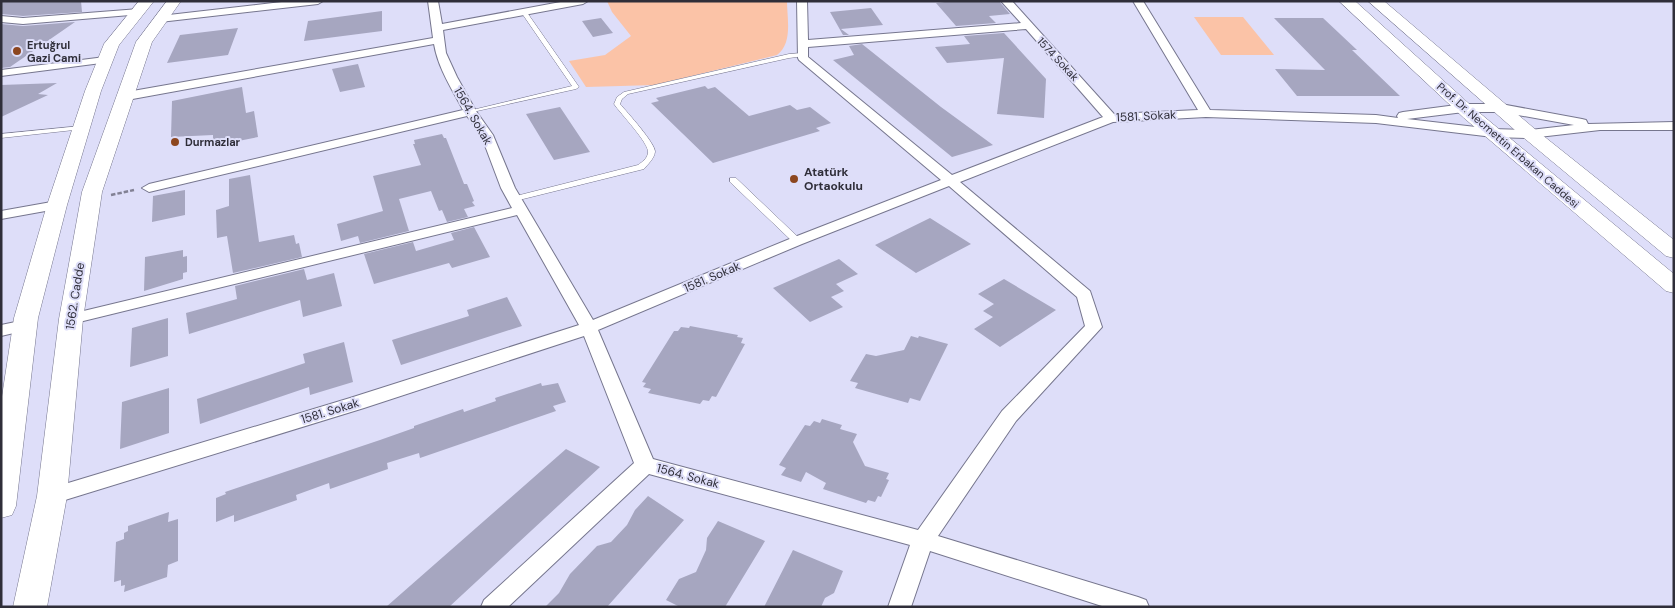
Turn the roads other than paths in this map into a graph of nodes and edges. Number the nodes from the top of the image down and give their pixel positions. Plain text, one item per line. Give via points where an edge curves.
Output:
1 (318, 1) edge
2 (434, 1) edge
3 (583, 1) edge
4 (802, 1) edge
5 (1006, 1) edge
6 (1138, 1) edge
7 (1346, 1) edge
8 (1375, 1) edge
9 (569, 2) edge
10 (155, 8) edge
11 (524, 12) junction
12 (1, 19) edge
13 (1027, 26) junction
14 (439, 34) junction
15 (803, 50) junction
16 (106, 60) junction
17 (1, 73) edge
18 (127, 96) junction
19 (1464, 108) junction
20 (1501, 108) junction
21 (470, 112) junction
22 (1206, 113) junction
23 (1111, 118) junction
24 (1376, 119) junction
25 (1600, 126) junction
26 (1674, 126) edge
27 (81, 128) junction
28 (1493, 133) junction
29 (1530, 134) junction
30 (1, 136) edge
31 (733, 180) dead end
32 (951, 181) junction
33 (150, 188) road end
34 (57, 204) junction
35 (518, 205) junction
36 (1, 214) edge
37 (797, 241) junction
38 (1674, 251) edge
39 (1674, 286) edge
40 (71, 319) junction
41 (25, 325) junction
42 (589, 328) junction
43 (1, 330) edge
44 (645, 465) junction
45 (52, 496) junction
46 (1, 506) edge
47 (923, 540) junction
48 (30, 607) edge
49 (492, 607) edge
50 (899, 607) edge
51 (1138, 607) edge

1 - 10 street
2 - 14 street, 1564. Sokak
3 - 9 street
4 - 15 street
5 - 13 street, 1574 Sokak
6 - 22 street
7 - 19 main road, Prof. Dr. Necmettin Erbakan Caddesi
8 - 20 main road, Prof. Dr. Necmettin Erbakan Caddesi
9 - 11 street
10 - 12 street via 23,21
10 - 16 main road via 112,44
10 - 18 main road, 1562. Cadde
11 - 14 street
11 - 21 lane via 576,87
13 - 15 street
13 - 23 street, 1574 Sokak
14 - 18 street
14 - 21 street, 1564. Sokak via 441,53
15 - 32 street via 804,58
15 - 35 lane via 789,56 626,93 617,104 651,146 652,154 646,162 641,167
16 - 17 street
16 - 27 main road
18 - 40 main road, 1562. Cadde via 91,198
19 - 20 street
19 - 24 street
19 - 28 main road, Prof. Dr. Necmettin Erbakan Caddesi
20 - 25 street
20 - 29 main road, Prof. Dr. Necmettin Erbakan Caddesi
21 - 33 street
21 - 35 street, 1564. Sokak via 487,135
22 - 23 street, 1581. Sokak
22 - 24 street, 1581. Sokak
23 - 32 street, 1581. Sokak
24 - 28 street
25 - 26 street
25 - 29 street
27 - 30 lane
27 - 34 main road
28 - 29 street
28 - 39 main road, Prof. Dr. Necmettin Erbakan Caddesi
29 - 38 main road, Prof. Dr. Necmettin Erbakan Caddesi
31 - 37 lane
32 - 37 street, 1581. Sokak
32 - 47 street via 1084,295 1094,327 1009,416
34 - 36 street
34 - 41 main road
35 - 40 street
35 - 42 street, 1564. Sokak
37 - 42 street, 1581. Sokak
40 - 45 main road, 1562. Cadde
41 - 43 street
41 - 46 main road
42 - 44 street, 1564. Sokak
42 - 45 street, 1581. Sokak
44 - 47 street, 1564. Sokak
44 - 49 street
45 - 48 main road, 1562. Cadde
47 - 50 street
47 - 51 street, 1564. Sokak

